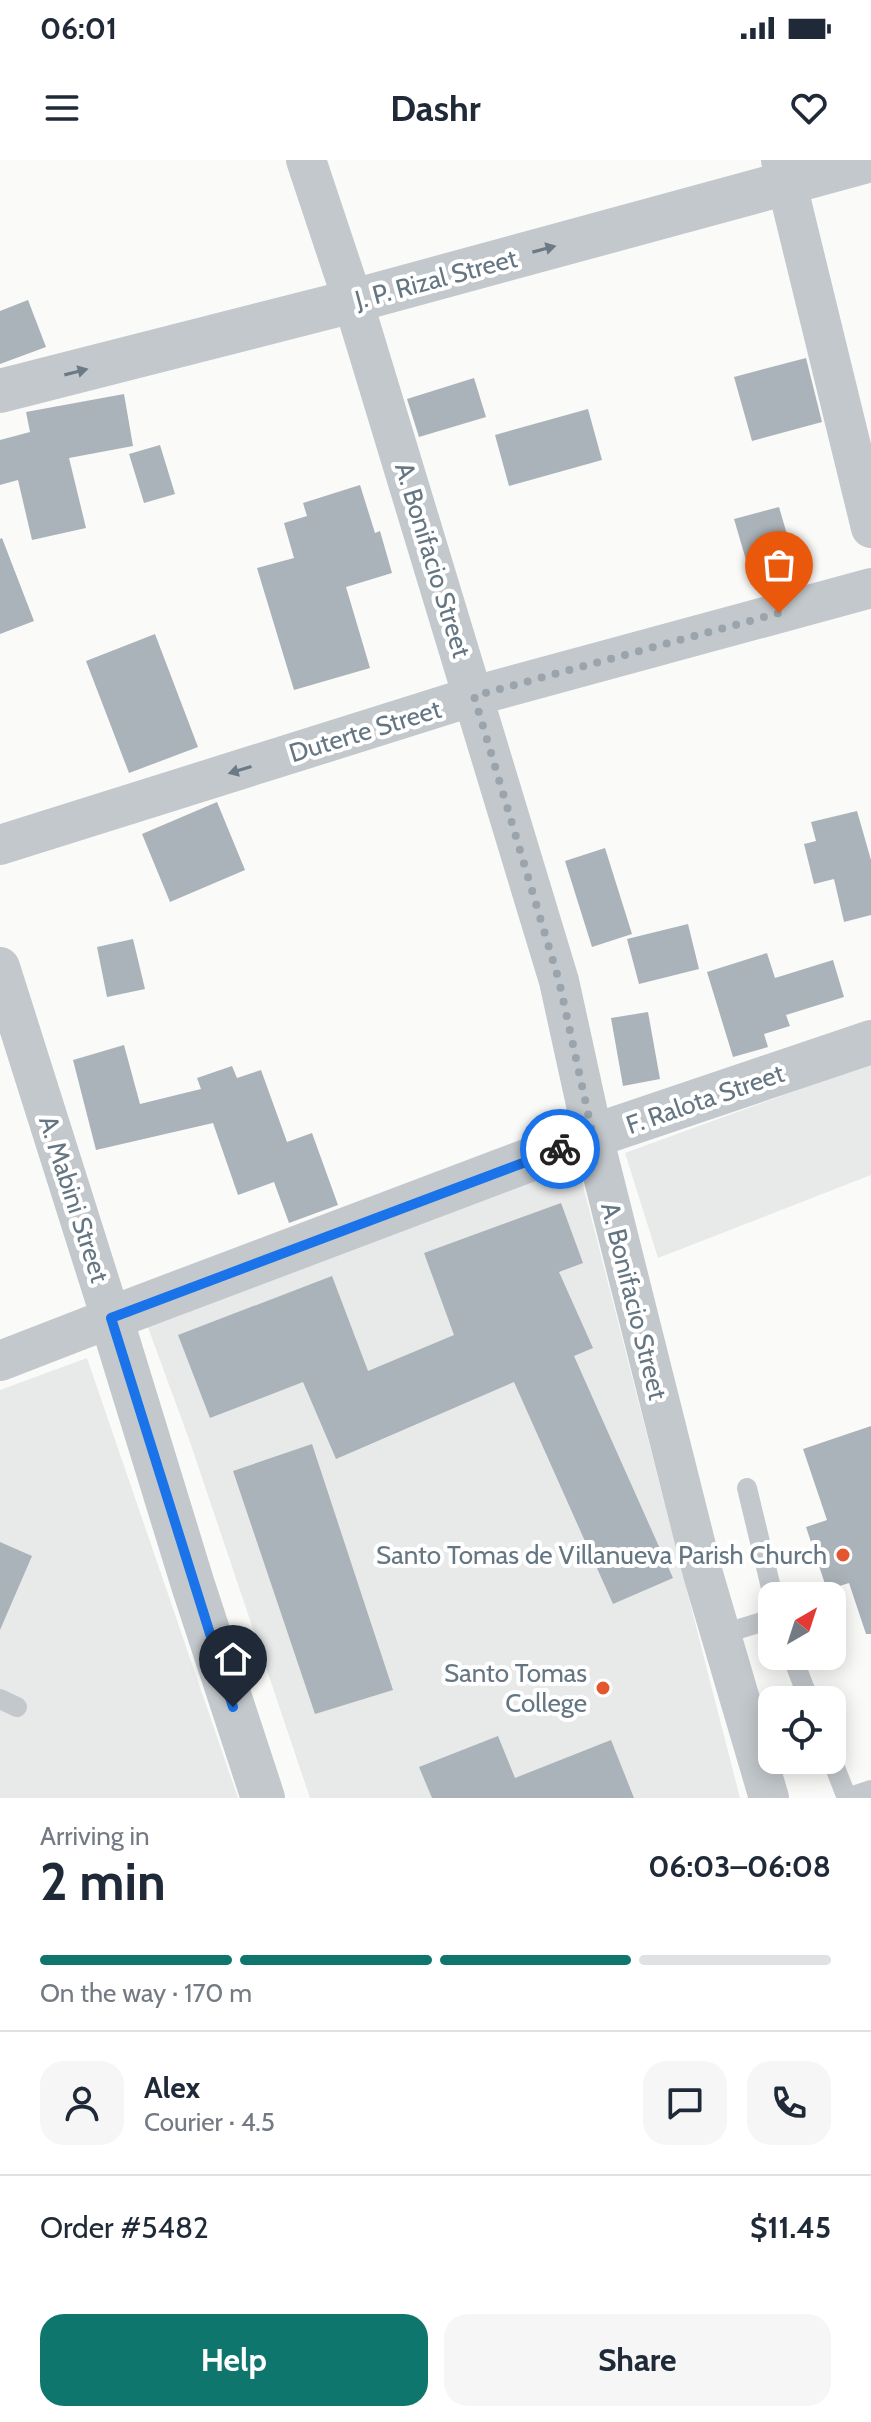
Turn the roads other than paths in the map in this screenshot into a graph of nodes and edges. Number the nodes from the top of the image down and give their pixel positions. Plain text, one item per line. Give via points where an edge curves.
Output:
1 (306, 160) edge
2 (871, 160) edge
3 (784, 171) edge
4 (353, 301) junction
5 (0, 391) edge
6 (871, 528) edge
7 (871, 588) edge
8 (474, 696) junction
9 (0, 845) edge
10 (0, 967) edge
11 (871, 1042) edge
12 (593, 1136) junction
13 (111, 1318) junction
14 (0, 1361) edge
15 (747, 1488) dead end
16 (770, 1582) edge
17 (758, 1623) edge
18 (719, 1635) junction
19 (838, 1774) edge
20 (871, 1790) edge
21 (263, 1798) edge
22 (770, 1798) edge
23 (847, 1798) edge

1 - 4 street, A. Bonifacio Street
2 - 3 street, J. P. Rizal Street
4 -> 3 street, J. P. Rizal Street
3 - 6 street
5 -> 4 street, J. P. Rizal Street
4 - 8 street, A. Bonifacio Street
7 - 8 street, Duterte Street
8 -> 9 street, Duterte Street
8 - 12 street, A. Bonifacio Street via 559,981
10 - 13 street, A. Mabini Street
11 - 12 street, F. Ralota Street
12 - 13 street, F. Ralota Street
12 - 18 street, A. Bonifacio Street
13 - 14 street, F. Ralota Street
13 - 21 street, A. Mabini Street
15 - 16 lane
17 - 18 lane
18 - 22 street, A. Bonifacio Street
19 - 23 lane
20 - 23 lane

